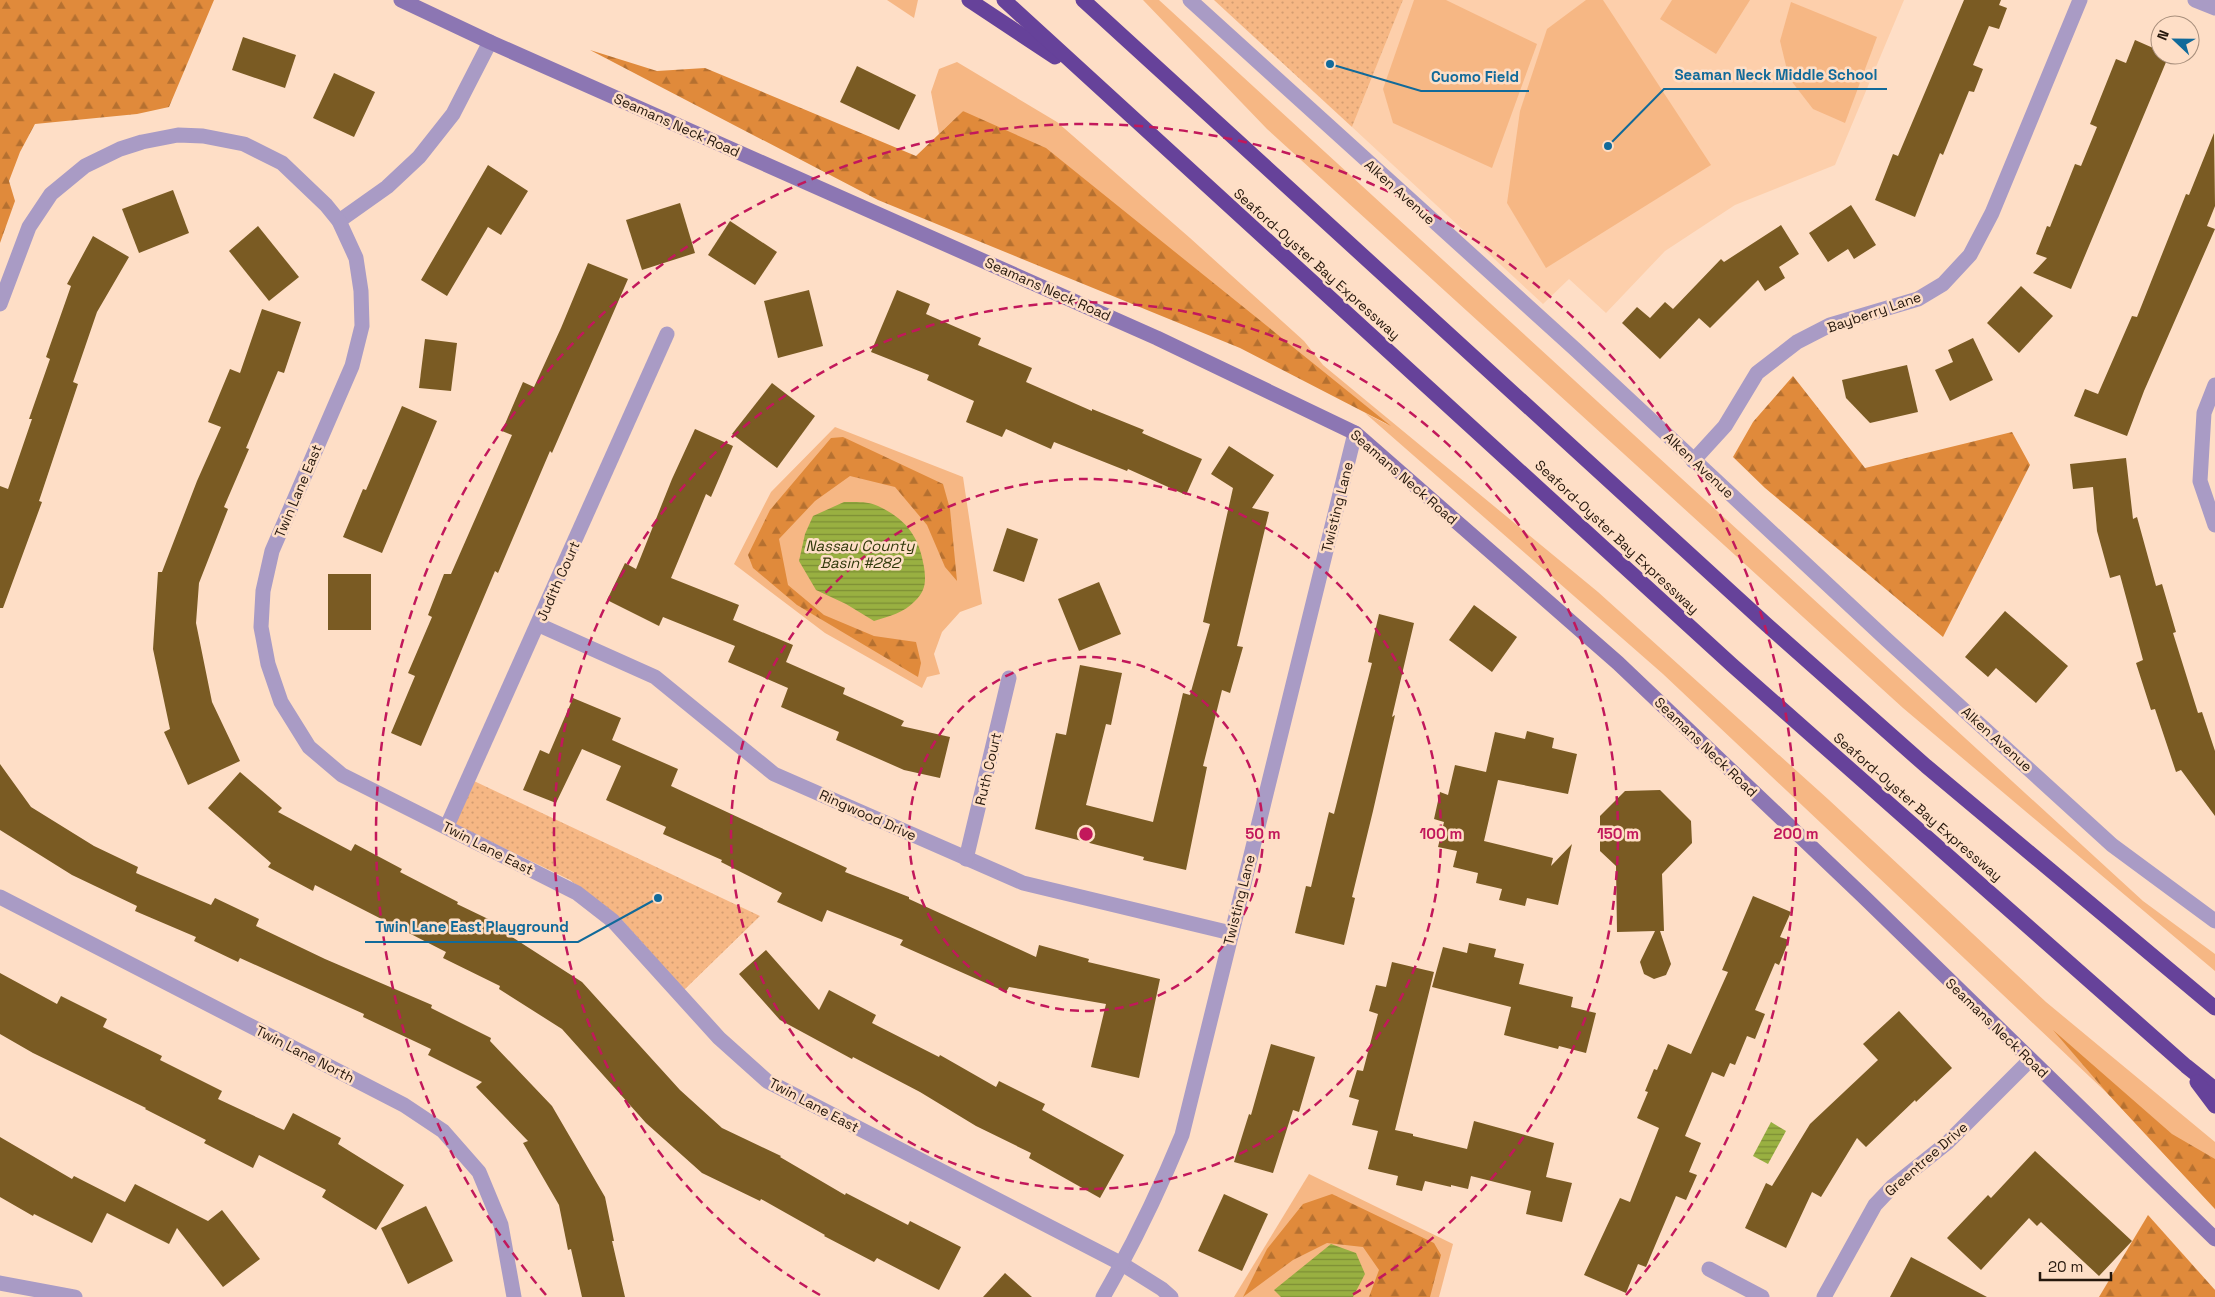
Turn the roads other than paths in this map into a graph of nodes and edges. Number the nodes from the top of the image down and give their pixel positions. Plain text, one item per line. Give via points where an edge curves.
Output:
1 (401, 0) edge
2 (969, 0) edge
3 (1004, 0) edge
4 (1083, 0) edge
5 (1092, 0) edge
6 (1190, 0) edge
7 (2080, 0) edge
8 (2195, 0) edge
9 (2215, 8) edge
10 (490, 42) junction
11 (1131, 44) junction
12 (1095, 83) junction
13 (338, 221) junction
14 (0, 304) edge
15 (667, 334) dead end
16 (2215, 385) edge
17 (1355, 433) junction
18 (1693, 461) junction
19 (2215, 525) edge
20 (539, 625) junction
21 (1009, 678) dead end
22 (447, 826) junction
23 (966, 859) junction
24 (0, 897) edge
25 (2215, 922) edge
26 (1231, 933) junction
27 (2215, 1008) edge
28 (2030, 1060) junction
29 (2186, 1066) junction
30 (2215, 1089) edge
31 (2215, 1106) edge
32 (2215, 1239) edge
33 (1122, 1264) junction
34 (1709, 1269) dead end
35 (0, 1283) edge
36 (75, 1297) edge
37 (514, 1297) edge
38 (1103, 1297) edge
39 (1171, 1297) edge
40 (1762, 1297) edge
41 (1824, 1297) edge

1 - 10 main road, Seamans Neck Road
2 - 12 highway
3 - 12 highway, Seaford-Oyster Bay Expressway
4 - 11 highway
5 - 11 highway
6 - 18 street, Alken Avenue via 1576,350
7 - 18 street, Bayberry Lane via 1992,212 1970,256 1942,284 1918,299 1830,325 1797,342 1757,373 1725,426
8 - 9 street
10 - 13 street via 453,114 419,157 387,187
10 - 17 main road, Seamans Neck Road via 1148,334
11 - 27 highway via 1767,625 1926,766
12 - 29 highway, Seaford-Oyster Bay Expressway via 1732,665
13 - 14 street via 282,163 244,144 204,136 178,135 142,142 85,166 51,194 29,228
13 - 22 street, Twin Lane East via 356,258 362,326 352,366 272,551 263,592 261,627 268,664 281,702 309,747 342,775
15 - 20 street, Judith Court
16 - 19 street via 2204,413 2200,482
17 - 26 street, Twisting Lane
17 - 28 main road, Seamans Neck Road via 1618,663
18 - 25 street, Alken Avenue via 2112,844
20 - 22 street, Judith Court
20 - 23 street, Ringwood Drive via 655,677 774,774
21 - 23 street, Ruth Court
22 - 33 street, Twin Lane East via 577,893 613,921 719,1038 767,1081
23 - 26 street, Ringwood Drive via 1022,883
24 - 37 street, Twin Lane North via 404,1105 443,1131 480,1172 501,1225
26 - 33 street, Twisting Lane via 1182,1135
28 - 32 main road, Seamans Neck Road
28 - 41 street, Greentree Drive via 1948,1143 1893,1186 1875,1205
29 - 30 highway, Seaford-Oyster Bay Expressway
29 - 31 highway
33 - 38 street, Twisting Lane
33 - 39 street, Twin Lane East
34 - 40 street
35 - 36 street

